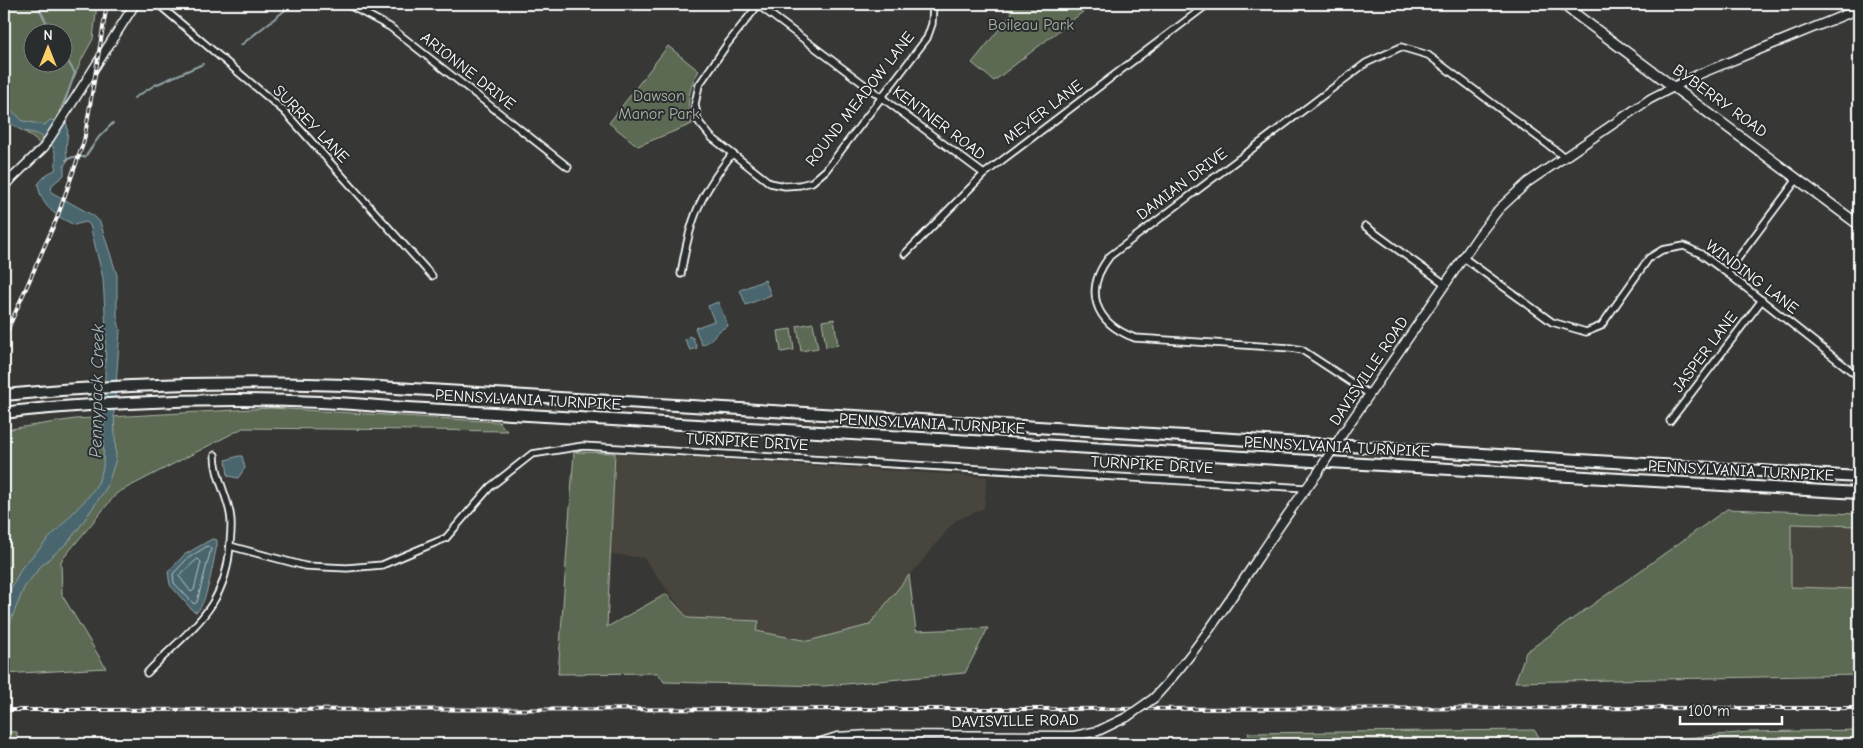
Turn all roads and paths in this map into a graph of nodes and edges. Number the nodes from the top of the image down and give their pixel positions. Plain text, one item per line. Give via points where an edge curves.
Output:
1 (135, 4) edge
2 (158, 4) edge
3 (347, 4) edge
4 (758, 4) edge
5 (933, 4) edge
6 (1208, 4) edge
7 (1562, 4) edge
8 (1578, 4) edge
9 (1859, 9) edge
10 (1572, 12) junction
11 (1674, 86) junction
12 (880, 96) junction
13 (732, 154) junction
14 (1562, 156) junction
15 (568, 167) dead end
16 (4, 174) edge
17 (984, 174) junction
18 (1798, 178) junction
19 (12, 180) junction
20 (4, 186) edge
21 (1859, 225) edge
22 (1365, 226) dead end
23 (905, 254) dead end
24 (1464, 258) junction
25 (1727, 273) junction
26 (681, 274) dead end
27 (432, 276) dead end
28 (1445, 284) junction
29 (1762, 300) junction
30 (1859, 377) edge
31 (1369, 394) junction
32 (4, 395) edge
33 (4, 413) edge
34 (1670, 421) dead end
35 (214, 455) dead end
36 (1859, 477) edge
37 (1306, 488) junction
38 (1859, 493) edge
39 (230, 546) junction
40 (147, 673) dead end
41 (815, 744) edge

1 - 19 street via 44,147
2 - 27 street, SURREY LANE via 284,112
3 - 15 street, ARIONNE DRIVE via 390,27
4 - 12 street, KENTNER ROAD
4 - 13 street via 699,86 695,104 703,130
5 - 12 street, ROUND MEADOW LANE via 927,38
6 - 17 street, MEYER LANE
7 - 10 main road, BYBERRY ROAD
8 - 10 street
9 - 11 street, DAVISVILLE ROAD
10 - 11 main road, BYBERRY ROAD
11 - 14 street, DAVISVILLE ROAD
11 - 18 main road, BYBERRY ROAD
12 - 13 street, ROUND MEADOW LANE via 826,170 812,182 785,186 770,183
12 - 17 street, KENTNER ROAD
13 - 26 street via 700,201 692,220
14 - 24 street, DAVISVILLE ROAD via 1512,194
14 - 31 street, DAMIAN DRIVE via 1428,55 1402,47 1366,62 1110,256 1101,268 1095,298 1099,312 1110,326 1120,332 1135,338 1302,350
16 - 19 street
17 - 23 street, MEYER LANE
18 - 21 main road, BYBERRY ROAD
18 - 25 street
19 - 20 street
22 - 28 street
24 - 25 street, WINDING LANE via 1552,322 1586,332 1601,326 1650,258 1662,250 1684,246
24 - 28 street, DAVISVILLE ROAD
25 - 29 street, WINDING LANE
28 - 31 street, DAVISVILLE ROAD
29 - 30 street, WINDING LANE
29 - 34 street, JASPER LANE
31 - 37 street, DAVISVILLE ROAD, bridge
32 - 36 highway, PENNSYLVANIA TURNPIKE via 81,387 258,382 448,390
33 - 38 highway, PENNSYLVANIA TURNPIKE via 43,407 141,402 241,398 318,400 401,408
35 - 39 street via 214,465 231,514
37 - 39 street, TURNPIKE DRIVE via 583,446 532,454 490,487 446,538 382,564 348,568 305,566
37 - 41 street, DAVISVILLE ROAD, bridge via 1172,678 1154,698 1127,717 1098,731 1074,736 869,735 837,737
39 - 40 street via 223,586 208,613

